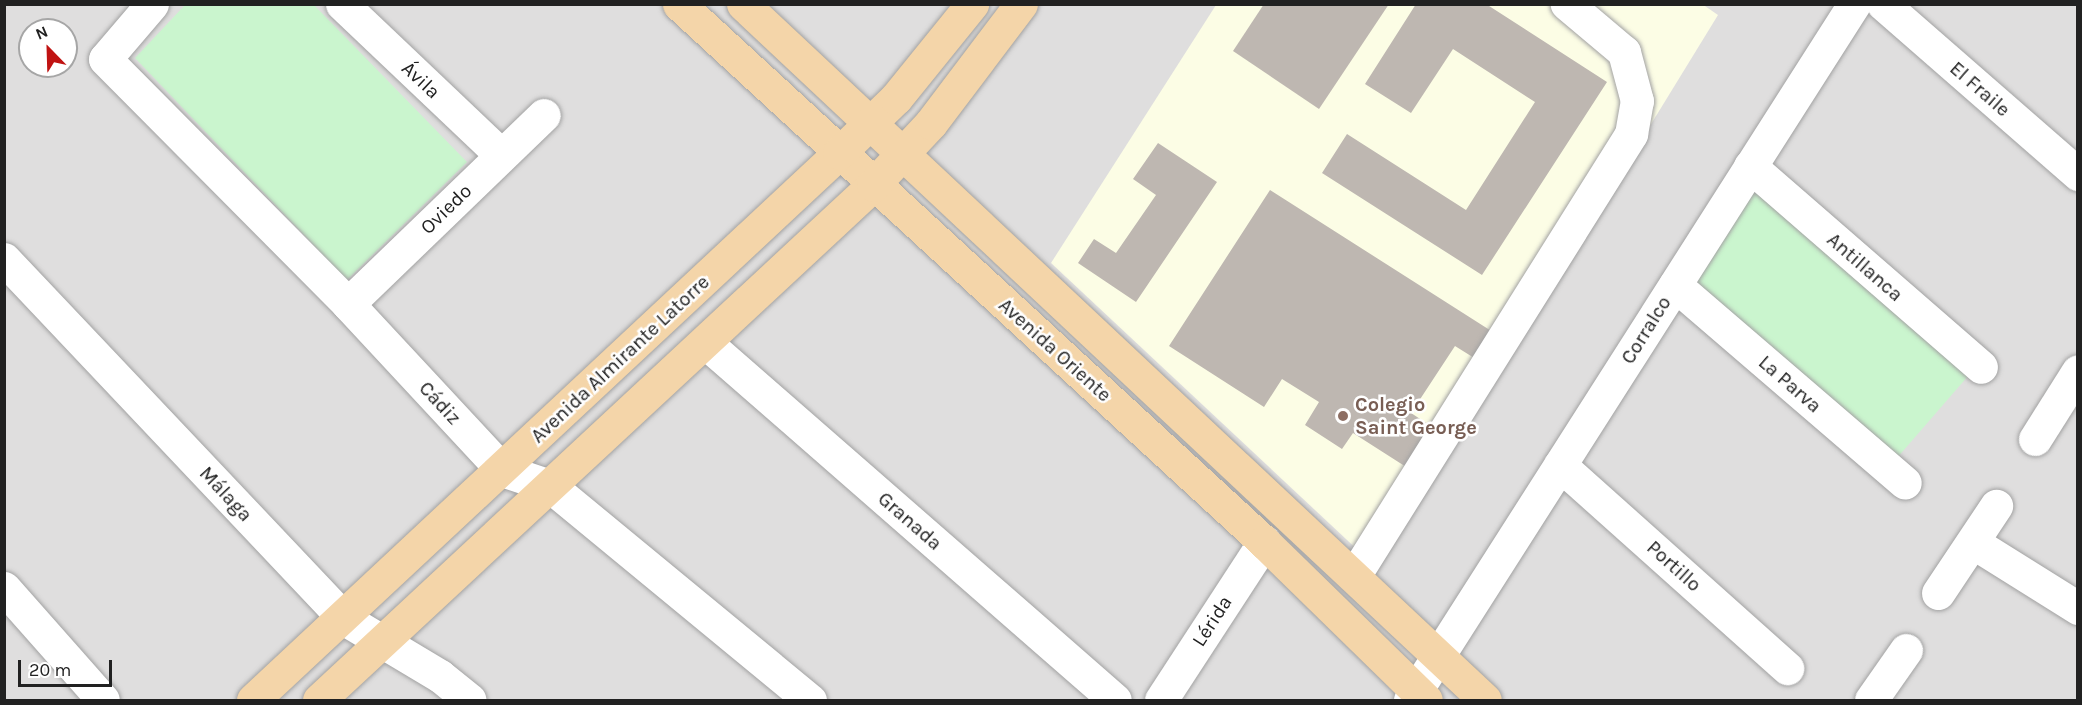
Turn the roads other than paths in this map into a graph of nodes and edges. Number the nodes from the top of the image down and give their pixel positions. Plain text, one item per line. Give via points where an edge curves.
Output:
1 (152, 4) edge
2 (342, 4) edge
3 (679, 4) edge
4 (743, 4) edge
5 (972, 4) edge
6 (1021, 4) edge
7 (1566, 4) edge
8 (1854, 4) edge
9 (1883, 4) edge
10 (544, 115) dead end
11 (870, 123) junction
12 (839, 153) junction
13 (904, 154) junction
14 (501, 155) junction
15 (1750, 166) junction
16 (2078, 174) edge
17 (873, 185) junction
18 (4, 259) edge
19 (1675, 285) junction
20 (348, 304) junction
21 (705, 342) junction
22 (1981, 367) dead end
23 (2076, 376) edge
24 (2036, 439) dead end
25 (1560, 465) junction
26 (502, 470) junction
27 (1905, 483) dead end
28 (550, 486) junction
29 (1996, 506) dead end
30 (1264, 542) junction
31 (1974, 543) junction
32 (1354, 576) junction
33 (1938, 593) dead end
34 (7, 596) edge
35 (2078, 608) edge
36 (343, 618) junction
37 (382, 642) junction
38 (1905, 650) dead end
39 (1439, 656) junction
40 (1787, 668) dead end
41 (1417, 697) edge
42 (103, 700) edge
43 (253, 700) edge
44 (319, 700) edge
45 (470, 700) edge
46 (810, 700) edge
47 (1115, 700) edge
48 (1161, 700) edge
49 (1485, 700) edge
50 (1871, 700) edge

1 - 20 street, Cádiz via 105,60
2 - 14 street, Ávila
3 - 12 main road, Avenida Oriente
4 - 11 main road, Avenida Oriente
5 - 11 main road, Avenida Almirante Latorre
6 - 13 main road
7 - 32 street via 1624,52 1637,101 1631,134
8 - 15 street, Corralco
9 - 16 street, El Fraile
10 - 14 street, Oviedo
11 - 12 main road, Avenida Almirante Latorre
11 - 13 main road, Avenida Oriente
12 - 17 main road, Avenida Oriente
12 - 26 main road, Avenida Almirante Latorre
13 - 17 main road
13 - 32 main road, Avenida Oriente
14 - 20 street, Oviedo
15 - 19 street, Corralco
15 - 22 street, Antillanca
17 - 21 main road
17 - 30 main road, Avenida Oriente
18 - 36 street, Málaga
19 - 25 street, Corralco
19 - 27 street, La Parva
20 - 26 street, Cádiz
21 - 28 main road
21 - 47 street, Granada
23 - 24 street
25 - 39 street, Corralco
25 - 40 street, Portillo
26 - 28 street, Cádiz
26 - 36 main road, Avenida Almirante Latorre
28 - 37 main road
28 - 46 street, Cádiz
29 - 31 street
30 - 41 main road, Avenida Oriente
30 - 48 street, Lérida
31 - 33 street
31 - 35 street
32 - 39 main road, Avenida Oriente
34 - 42 street
36 - 37 street, Málaga
36 - 43 main road, Avenida Almirante Latorre
37 - 44 main road
37 - 45 street, Málaga
38 - 50 street
39 - 41 street, Corralco
39 - 49 main road, Avenida Oriente

